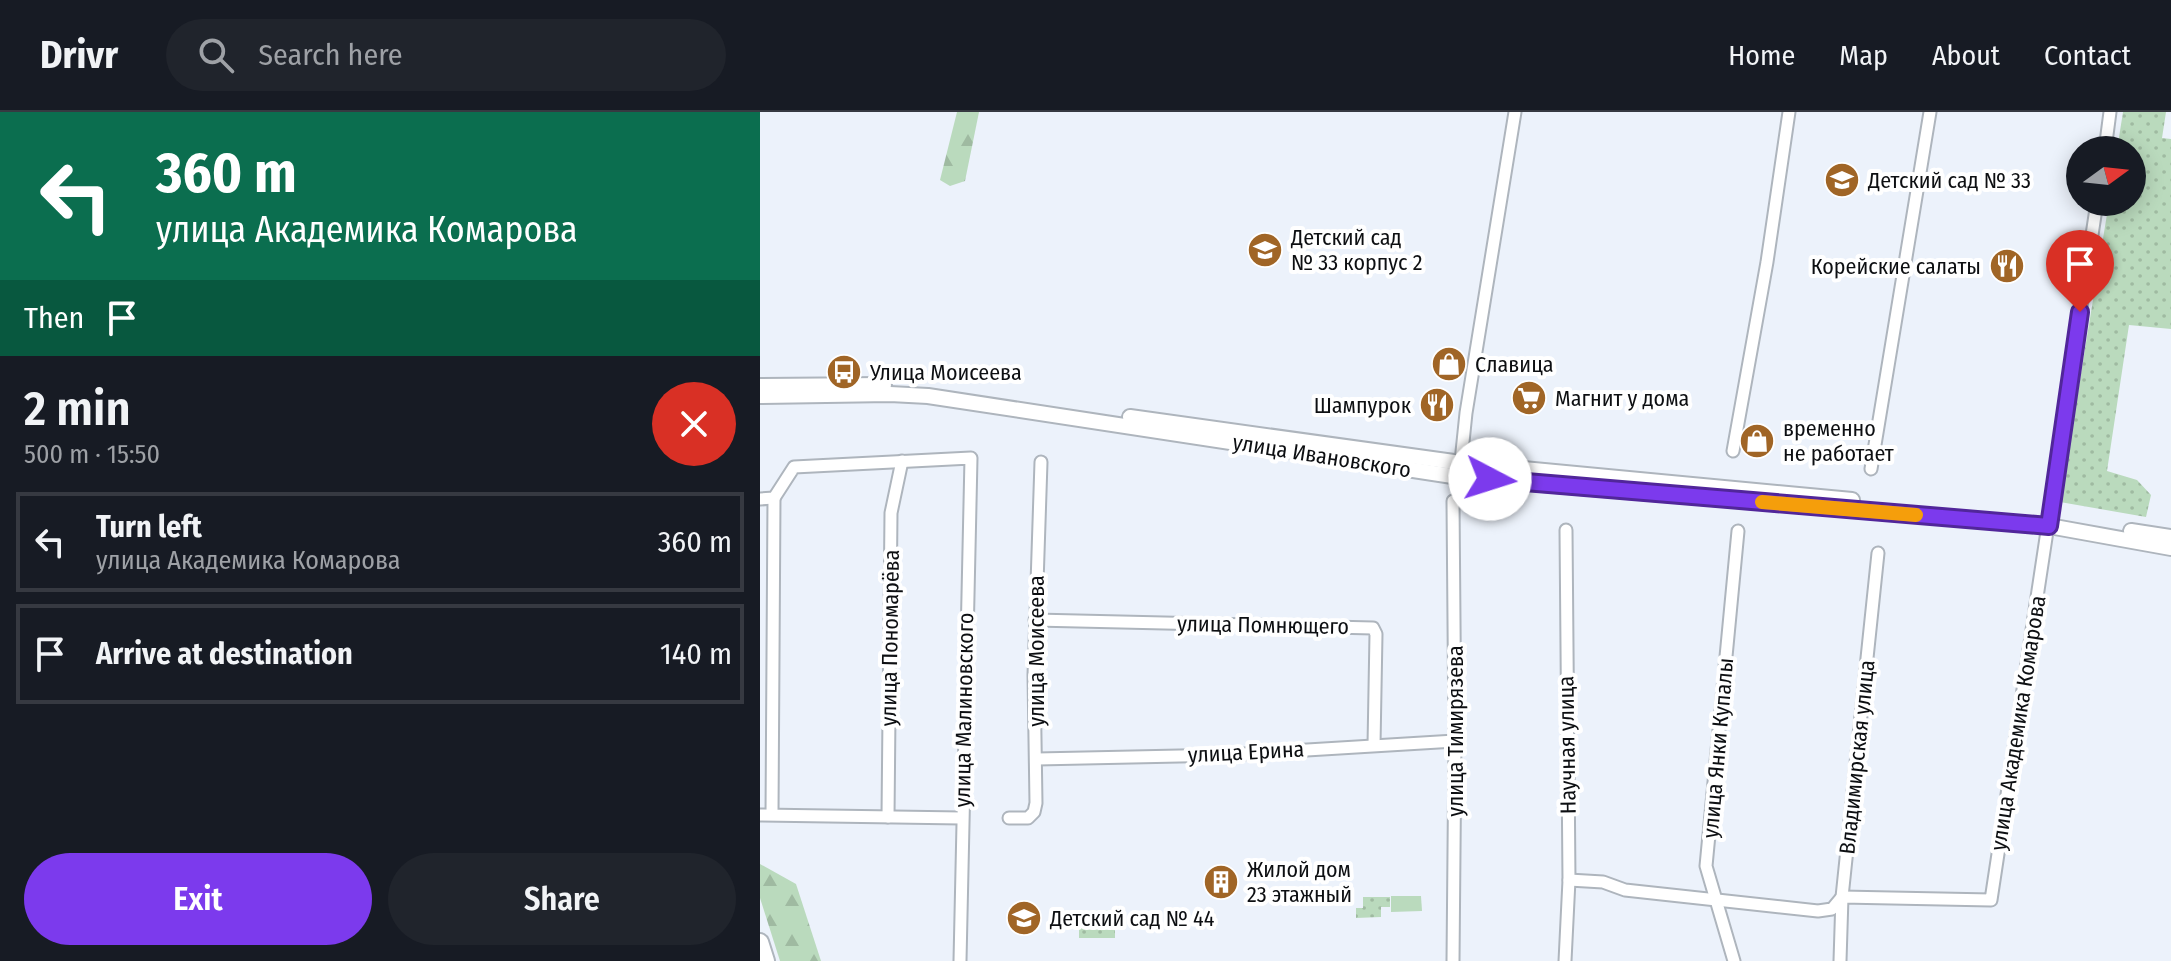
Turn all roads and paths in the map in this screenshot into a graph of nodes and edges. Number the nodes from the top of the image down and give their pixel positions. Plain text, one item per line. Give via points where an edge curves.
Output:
1 (1515, 112) edge
2 (1789, 112) edge
3 (1930, 112) edge
4 (2110, 112) edge
5 (2107, 136) edge
6 (2095, 216) edge
7 (760, 386) edge
8 (760, 396) edge
9 (1733, 451) dead end
10 (902, 461) junction
11 (1041, 462) dead end
12 (1871, 469) dead end
13 (1460, 470) junction
14 (774, 498) junction
15 (760, 499) edge
16 (1453, 501) dead end
17 (2050, 522) junction
18 (1566, 530) dead end
19 (1738, 531) dead end
20 (2171, 537) edge
21 (2171, 548) edge
22 (1878, 553) dead end
23 (1035, 620) junction
24 (1455, 741) junction
25 (1374, 745) junction
26 (1037, 759) junction
27 (766, 814) edge
28 (888, 817) junction
29 (961, 818) junction
30 (1009, 818) dead end
31 (1569, 880) junction
32 (1842, 897) junction
33 (1717, 901) junction
34 (760, 942) edge
35 (766, 961) edge
36 (960, 961) edge
37 (1453, 961) edge
38 (1565, 961) edge
39 (1734, 961) edge
40 (1840, 961) edge

1 - 13 street
2 - 9 street
3 - 12 street
4 - 5 street
6 - 17 street, улица Академика Комарова
7 - 13 street, улица Ивановского via 927,388
8 - 13 street, улица Ивановского via 928,396
10 - 14 street via 794,467
10 - 28 street, улица Пономарёва via 891,513
10 - 29 street, улица Малиновского via 971,458
11 - 23 street, улица Моисеева
13 - 17 street, улица Ивановского
14 - 15 street
14 - 27 street
16 - 24 street, улица Тимирязева
17 - 20 street, улица Ивановского
17 - 21 street, улица Ивановского
17 - 32 street, улица Академика Комарова via 1991,900
18 - 31 street, Научная улица
19 - 33 street, улица Янки Купалы via 1706,866
22 - 32 street, Владимирская улица
23 - 25 street, улица Помнющего via 1373,628
23 - 26 street, улица Моисеева
24 - 25 street, улица Ерина
24 - 37 street, улица Тимирязева
25 - 26 street, улица Ерина
26 - 30 street, улица Моисеева via 1034,812 1028,818
27 - 28 street
28 - 29 street
29 - 36 street, улица Малиновского
31 - 33 street
31 - 38 street, Научная улица
32 - 33 street via 1832,909 1818,911
32 - 40 street, Владимирская улица
33 - 39 street, улица Янки Купалы
34 - 35 main road

